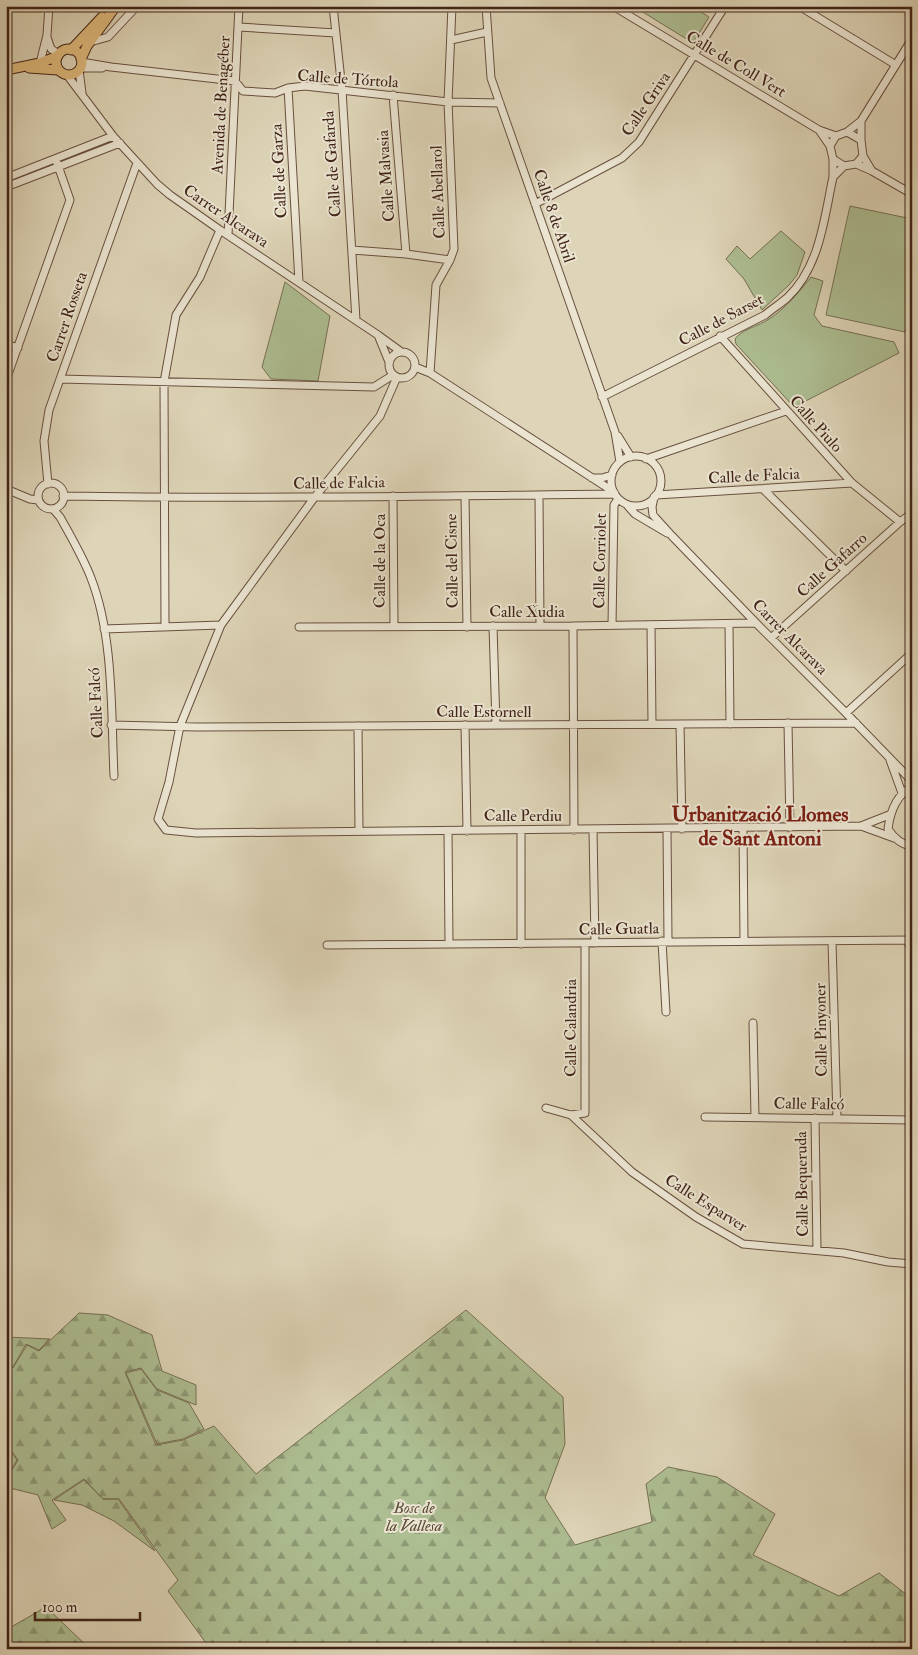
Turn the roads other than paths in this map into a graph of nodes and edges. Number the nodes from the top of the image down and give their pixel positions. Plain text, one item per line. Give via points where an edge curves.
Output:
1 (49, 6) edge
2 (115, 6) edge
3 (137, 6) edge
4 (239, 6) edge
5 (334, 6) edge
6 (452, 6) edge
7 (486, 6) edge
8 (613, 6) edge
9 (725, 6) edge
10 (799, 6) edge
11 (239, 27) junction
12 (336, 32) junction
13 (487, 32) junction
14 (47, 35) junction
15 (912, 39) edge
16 (451, 40) junction
17 (90, 42) junction
18 (71, 50) junction
19 (58, 55) junction
20 (694, 56) junction
21 (40, 63) junction
22 (896, 64) junction
23 (80, 65) junction
24 (18, 68) junction
25 (6, 70) edge
26 (58, 70) junction
27 (67, 75) junction
28 (235, 81) junction
29 (288, 88) junction
30 (342, 90) junction
31 (82, 93) junction
32 (394, 95) junction
33 (448, 102) junction
34 (500, 103) junction
35 (861, 121) junction
36 (819, 130) junction
37 (847, 132) junction
38 (113, 136) junction
39 (836, 136) junction
40 (861, 140) junction
41 (120, 143) junction
42 (830, 146) junction
43 (863, 156) junction
44 (833, 159) junction
45 (58, 163) junction
46 (137, 163) junction
47 (856, 164) junction
48 (844, 166) junction
49 (872, 171) junction
50 (833, 177) junction
51 (6, 178) edge
52 (6, 187) edge
53 (910, 193) edge
54 (535, 204) junction
55 (220, 230) junction
56 (228, 235) junction
57 (352, 250) junction
58 (406, 254) junction
59 (450, 260) junction
60 (298, 282) junction
61 (356, 320) junction
62 (378, 335) junction
63 (720, 336) junction
64 (6, 344) edge
65 (18, 348) junction
66 (400, 351) junction
67 (389, 362) junction
68 (416, 367) junction
69 (430, 373) junction
70 (395, 376) junction
71 (60, 379) junction
72 (6, 380) edge
73 (164, 382) junction
74 (602, 397) junction
75 (786, 411) junction
76 (615, 432) junction
77 (630, 457) junction
78 (646, 459) junction
79 (620, 462) junction
80 (612, 475) junction
81 (592, 478) junction
82 (852, 483) junction
83 (48, 484) junction
84 (6, 489) edge
85 (764, 490) junction
86 (539, 495) junction
87 (615, 495) junction
88 (63, 496) junction
89 (393, 496) junction
90 (465, 496) junction
91 (655, 496) junction
92 (164, 498) junction
93 (314, 498) junction
94 (38, 500) junction
95 (627, 504) junction
96 (53, 509) junction
97 (912, 513) edge
98 (900, 522) junction
99 (672, 536) junction
100 (846, 571) junction
101 (756, 623) junction
102 (729, 624) junction
103 (221, 625) junction
104 (612, 625) junction
105 (651, 625) junction
106 (394, 626) junction
107 (467, 626) junction
108 (494, 626) junction
109 (540, 626) junction
110 (573, 626) junction
111 (165, 627) junction
112 (299, 627) dead end
113 (104, 629) junction
114 (771, 638) junction
115 (912, 653) edge
116 (846, 712) junction
117 (856, 723) junction
118 (652, 724) junction
119 (680, 724) junction
120 (730, 724) junction
121 (788, 724) junction
122 (111, 725) junction
123 (496, 725) junction
124 (574, 725) junction
125 (180, 726) junction
126 (358, 726) junction
127 (465, 726) junction
128 (890, 757) junction
129 (114, 776) dead end
130 (912, 781) edge
131 (912, 787) edge
132 (902, 793) junction
133 (889, 815) junction
134 (861, 826) junction
135 (742, 828) junction
136 (790, 828) junction
137 (667, 829) junction
138 (682, 829) junction
139 (522, 830) junction
140 (574, 830) junction
141 (593, 830) junction
142 (360, 831) junction
143 (448, 831) junction
144 (467, 831) junction
145 (894, 838) junction
146 (912, 846) edge
147 (832, 940) junction
148 (909, 940) edge
149 (665, 941) junction
150 (744, 941) junction
151 (585, 943) junction
152 (595, 943) junction
153 (449, 944) junction
154 (521, 944) junction
155 (327, 945) dead end
156 (912, 951) edge
157 (666, 1012) dead end
158 (753, 1023) dead end
159 (546, 1108) dead end
160 (571, 1115) junction
161 (706, 1117) dead end
162 (755, 1117) junction
163 (815, 1118) junction
164 (836, 1118) junction
165 (912, 1120) edge
166 (818, 1250) junction
167 (912, 1264) edge

1 - 14 street
2 - 17 main road
2 - 18 main road
3 - 17 street via 108,37
4 - 11 street, Avenida de Benagéber
5 - 12 street, Calle de Gafarda
6 - 16 street, Calle Abellarol
7 - 13 street, Calle 8 de Abril
8 - 20 street, Calle de Coll Vert
9 - 20 street, Calle Griva
10 - 22 street
11 - 12 street
11 - 28 street, Avenida de Benagéber
12 - 30 street, Calle de Gafarda
13 - 16 street
13 - 34 street, Calle 8 de Abril via 491,78
14 - 19 street via 51,49
14 - 21 street
15 - 22 street
16 - 33 street, Calle Abellarol
17 - 23 main road
18 - 19 main road
18 - 23 main road via 77,53
19 - 21 main road
19 - 26 main road
20 - 36 street, Calle de Coll Vert
20 - 54 street, Calle Griva via 638,142 622,158
21 - 24 main road
22 - 35 street
23 - 27 main road via 74,74
23 - 28 street, Calle de Tórtola via 93,69 111,67
23 - 31 street, Carrer Alcarava
24 - 25 main road
24 - 26 main road
26 - 27 main road
27 - 31 street, Carrer Alcarava
28 - 29 street, Calle de Tórtola via 243,91 275,93
28 - 56 street, Avenida de Benagéber
29 - 30 street, Calle de Tórtola via 305,86
29 - 60 street, Calle de Garza
30 - 32 street, Calle de Tórtola
30 - 57 street, Calle de Gafarda
31 - 38 street, Carrer Alcarava
32 - 33 street, Calle de Tórtola
32 - 58 street, Calle Malvasia
33 - 34 street, Calle de Tórtola
33 - 59 street, Calle Abellarol via 454,249
34 - 54 street, Calle 8 de Abril
35 - 37 street
35 - 40 street
36 - 39 street, Calle de Coll Vert
36 - 42 street, Calle de Coll Vert
37 - 39 street
37 - 40 street
38 - 41 street, Carrer Alcarava
38 - 45 street
39 - 42 street
40 - 43 street
41 - 45 street
41 - 46 street, Carrer Alcarava
42 - 44 street
43 - 47 street
43 - 49 street
44 - 48 street
44 - 50 street, Calle de Sarset
45 - 51 street
45 - 52 street
45 - 65 street via 70,200
46 - 55 street, Carrer Alcarava via 170,195
46 - 71 street, Carrer Rosseta
47 - 48 street
47 - 49 street
48 - 50 street
49 - 53 street
50 - 63 street, Calle de Sarset via 820,241 809,270 787,298 765,315
54 - 74 street, Calle 8 de Abril
55 - 56 street, Carrer Alcarava
55 - 73 street via 200,277 176,315
56 - 60 street, Carrer Alcarava
57 - 58 street
57 - 61 street, Calle de Gafarda
58 - 59 street
59 - 69 street, Calle Abellarol via 436,285
60 - 61 street, Carrer Alcarava
61 - 62 street, Carrer Alcarava
62 - 66 street, Carrer Alcarava
62 - 67 street
63 - 74 street, Calle de Sarset
63 - 75 street, Calle Piulo
64 - 65 street
65 - 72 street
66 - 67 street via 392,355
66 - 68 street via 410,354
67 - 70 street
68 - 69 street
68 - 70 street via 408,377
69 - 81 street
70 - 73 street via 374,387
70 - 93 street, Calle Perdiu via 380,416
71 - 73 street
71 - 83 street, Carrer Rosseta via 49,410 44,441
73 - 92 street
74 - 76 street, Calle 8 de Abril
75 - 78 street
75 - 82 street, Calle Piulo
76 - 77 street, Calle 8 de Abril
76 - 79 street, Calle 8 de Abril
77 - 78 street
77 - 79 street
78 - 91 street via 658,469 660,477
79 - 80 street
80 - 81 street
80 - 87 street
81 - 87 street
82 - 85 street, Calle de Falcia
82 - 98 street, Calle Piulo
83 - 88 street via 58,486
83 - 94 street via 39,490
84 - 94 street
85 - 91 street, Calle de Falcia
85 - 100 street
86 - 87 street, Calle de Falcia
86 - 90 street, Calle de Falcia
86 - 109 street
87 - 95 street
87 - 104 street, Calle Corriolet
88 - 92 street, Calle de Falcia
88 - 96 street via 59,506
89 - 90 street, Calle de Falcia
89 - 93 street, Calle de Falcia
89 - 106 street, Calle de la Oca
90 - 107 street, Calle del Cisne
91 - 95 street via 642,505
91 - 99 street, Carrer Alcarava via 653,515
92 - 93 street, Calle de Falcia
92 - 111 street
93 - 103 street, Calle Perdiu
94 - 96 street via 45,508
95 - 99 street, Carrer Alcarava via 635,514
96 - 113 street via 67,529 91,578
97 - 98 street, Calle Gafarro
98 - 100 street, Calle Gafarro
99 - 101 street, Carrer Alcarava
100 - 114 street, Calle Gafarro
101 - 102 street, Calle Xudia
101 - 114 street, Carrer Alcarava
102 - 105 street, Calle Xudia
102 - 120 street
103 - 111 street
103 - 125 street, Calle Perdiu
104 - 105 street, Calle Xudia
104 - 110 street, Calle Xudia
105 - 118 street
106 - 107 street, Calle Xudia
106 - 112 street, Calle Xudia
107 - 108 street, Calle Xudia
108 - 109 street, Calle Xudia
108 - 123 street
109 - 110 street, Calle Xudia
110 - 124 street
111 - 113 street
113 - 122 street, Calle Falcó
114 - 116 street, Carrer Alcarava
115 - 116 street
116 - 117 street, Carrer Alcarava
117 - 121 street, Calle Estornell
117 - 128 street, Carrer Alcarava
118 - 119 street, Calle Estornell
118 - 124 street, Calle Estornell
119 - 120 street, Calle Estornell
119 - 138 street
120 - 121 street, Calle Estornell
121 - 136 street
122 - 125 street, Calle Estornell
122 - 129 street, Calle Falcó
123 - 124 street, Calle Estornell
123 - 127 street, Calle Estornell
124 - 140 street
125 - 126 street, Calle Estornell
125 - 142 street, Calle Perdiu via 158,819 166,830
126 - 127 street, Calle Estornell
126 - 142 street
127 - 144 street
128 - 130 street, Carrer Alcarava
128 - 132 street, Carrer Alcarava
131 - 132 street
132 - 133 street
133 - 134 street, Calle Perdiu
133 - 145 street via 888,829
134 - 136 street, Calle Perdiu
134 - 145 street, Calle Perdiu
135 - 136 street, Calle Perdiu
135 - 138 street, Calle Perdiu
135 - 150 street
137 - 138 street, Calle Perdiu
137 - 141 street, Calle Perdiu
137 - 149 street
139 - 140 street, Calle Perdiu
139 - 144 street, Calle Perdiu
139 - 154 street
140 - 141 street, Calle Perdiu
141 - 152 street
142 - 143 street, Calle Perdiu
143 - 144 street, Calle Perdiu
143 - 153 street
145 - 146 street, Calle Perdiu
147 - 148 street, Calle Guatla
147 - 150 street, Calle Guatla
147 - 164 street, Calle Pinyoner
148 - 156 street
149 - 150 street, Calle Guatla
149 - 152 street, Calle Guatla
149 - 157 street
151 - 152 street, Calle Guatla
151 - 154 street, Calle Guatla
151 - 160 street, Calle Calandria via 585,1113
153 - 154 street, Calle Guatla
153 - 155 street, Calle Guatla
158 - 162 street
159 - 160 street
160 - 166 street, Calle Esparver via 632,1172 721,1232 743,1244
161 - 162 street, Calle Falcó
162 - 163 street, Calle Falcó
163 - 164 street, Calle Falcó
163 - 166 street, Calle Bequeruda
164 - 165 street, Calle Falcó
166 - 167 street, Calle Esparver

